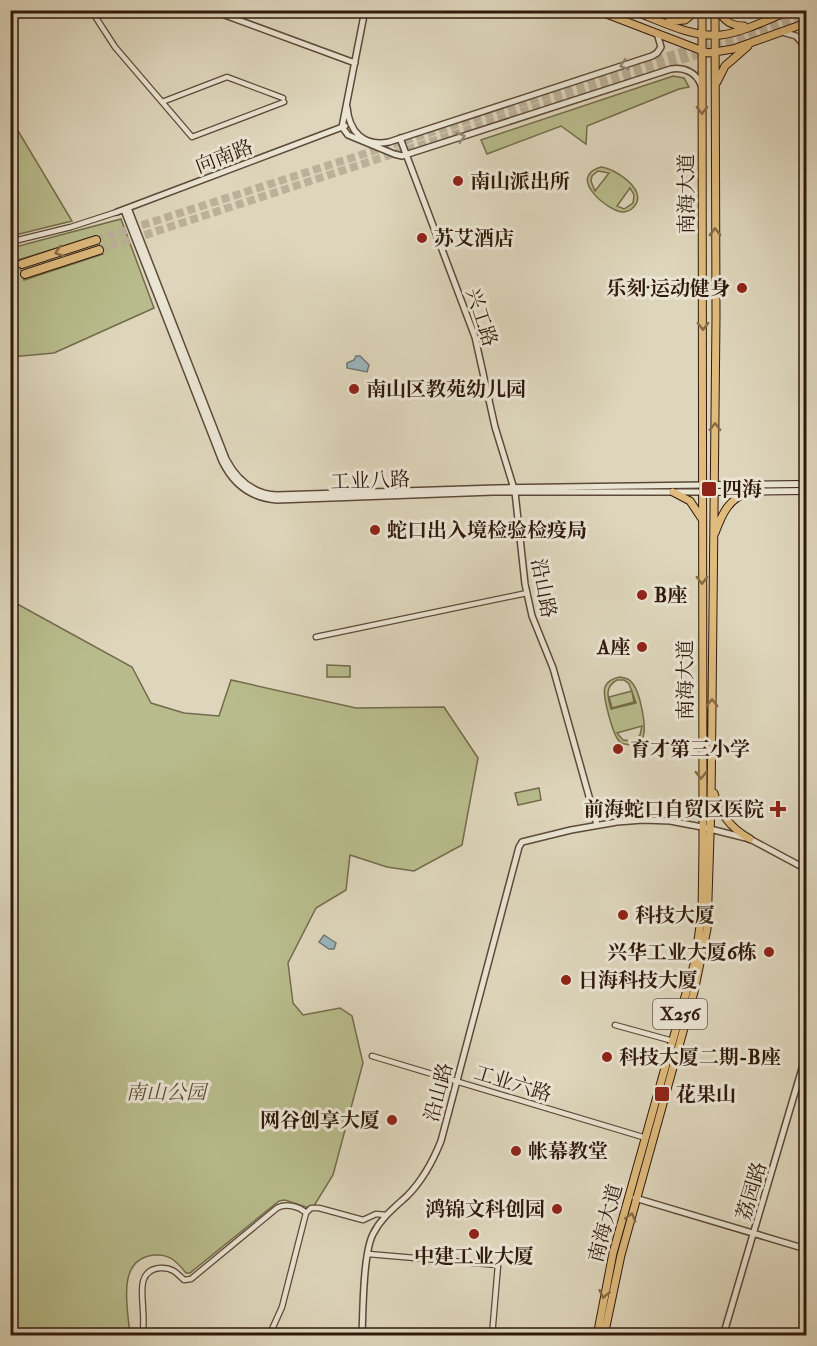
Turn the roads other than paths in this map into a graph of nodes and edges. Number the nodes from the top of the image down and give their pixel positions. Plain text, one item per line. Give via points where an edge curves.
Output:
1 (91, 10) edge
2 (210, 10) edge
3 (365, 10) edge
4 (596, 10) edge
5 (631, 10) edge
6 (699, 10) edge
7 (717, 10) edge
8 (791, 10) edge
9 (657, 19) junction
10 (807, 23) edge
11 (755, 24) junction
12 (781, 32) junction
13 (657, 33) junction
14 (701, 34) junction
15 (715, 35) junction
16 (754, 42) junction
17 (805, 50) edge
18 (701, 51) junction
19 (715, 53) junction
20 (356, 63) junction
21 (701, 87) junction
22 (715, 93) junction
23 (162, 102) junction
24 (807, 102) edge
25 (347, 107) junction
26 (350, 124) junction
27 (342, 127) junction
28 (400, 138) junction
29 (406, 155) junction
30 (126, 209) junction
31 (117, 212) joint
32 (96, 240) tunnel mouth
33 (10, 242) edge
34 (99, 250) tunnel mouth
35 (22, 264) tunnel mouth
36 (25, 274) tunnel mouth
37 (807, 478) edge
38 (796, 484) junction
39 (807, 484) edge
40 (703, 488) junction
41 (714, 488) junction
42 (514, 490) junction
43 (807, 491) edge
44 (673, 492) junction
45 (749, 492) junction
46 (702, 521) junction
47 (713, 538) junction
48 (527, 593) junction
49 (316, 638) dead end
50 (712, 783) junction
51 (597, 825) junction
52 (702, 827) junction
53 (711, 829) junction
54 (750, 839) junction
55 (807, 869) edge
56 (615, 1025) dead end
57 (673, 1041) junction
58 (807, 1055) edge
59 (372, 1056) dead end
60 (457, 1081) junction
61 (646, 1138) junction
62 (633, 1198) junction
63 (306, 1214) junction
64 (386, 1215) junction
65 (754, 1233) junction
66 (807, 1249) edge
67 (368, 1254) junction
68 (143, 1335) edge
69 (269, 1335) edge
70 (362, 1335) edge
71 (492, 1335) edge
72 (597, 1335) edge
73 (604, 1335) edge
74 (723, 1335) edge

1 - 23 street via 115,47
2 - 20 street
3 - 20 street
4 - 13 main road
5 - 9 main road
6 - 9 main road via 685,20
6 - 14 main road, 南海大道 / X256
7 - 11 main road via 730,24
7 - 15 main road, 南海大道 / X256
8 - 11 main road
9 - 14 main road
10 - 12 main road
10 - 17 street
11 - 15 main road
12 - 16 main road
12 - 17 street via 796,36
13 - 18 main road
13 -> 28 street via 662,47 652,56
14 - 15 main road
14 - 18 main road, 南海大道 / X256
15 - 19 main road, 南海大道 / X256
16 - 19 main road
16 - 22 main road via 725,66
17 - 24 street
18 - 19 main road
18 - 21 main road, 南海大道 / X256
19 - 22 main road, 南海大道 / X256
20 - 25 street
29 -> 21 street via 665,70 689,71
21 -> 40 main road, 南海大道 / X256
41 -> 22 main road, 南海大道 / X256
23 - 23 street via 192,137 283,100 228,77
25 - 26 street
25 - 27 street
26 - 27 street, 向南路
26 - 28 street via 358,135 373,142
27 - 29 street via 348,135
27 - 30 street, 向南路
28 - 29 street, 兴工路
29 - 42 street, 兴工路 via 475,337
30 - 31 street, 向南路
30 - 42 street, 工业八路 via 226,459 246,484 259,492 277,495
31 - 33 street
32 -> 35 highway
34 - 36 highway
37 - 38 street
38 - 39 main road, 工业八路
38 - 41 main road, 工业八路
40 - 41 main road, 工业八路
40 - 42 street, 工业八路
40 - 44 street, 工业八路
40 - 46 main road, 南海大道 / X256
41 - 45 main road, 工业八路
41 - 47 main road, 南海大道 / X256
42 - 44 street, 工业八路
42 - 48 street, 沿山路
43 - 45 main road, 工业八路
44 - 46 main road via 690,501
45 - 47 main road via 736,497 727,507
46 -> 52 main road, 南海大道 / X256
50 -> 47 main road, 南海大道 / X256
48 - 49 street
48 - 51 street, 沿山路 via 553,668
50 - 53 main road, 南海大道 / X256
50 - 54 main road via 726,818
51 - 52 street via 656,820
51 - 60 street, 沿山路 via 525,841 519,847
52 - 53 street
52 - 57 main road, 南海大道 / X256 via 701,929
53 - 54 street
53 - 62 main road, 南海大道 / X256 via 705,947
54 - 55 street
56 - 57 street
57 - 61 main road, 南海大道 / X256
58 - 65 street, 荔园路
59 - 60 street, 工业六路
60 - 61 street, 工业六路
60 - 64 street, 沿山路 via 431,1163 417,1185
61 - 62 main road, 南海大道 / X256
62 - 65 street
62 -> 72 main road, 南海大道 / X256 via 613,1253
73 -> 62 main road, 南海大道 / X256
63 - 64 street via 311,1208 319,1208 363,1220 376,1214
63 - 68 street via 302,1209 280,1206 188,1280 172,1269 155,1268 149,1272 141,1288
63 - 69 street via 282,1307
64 - 67 street, 沿山路 via 372,1236
65 - 66 street
65 - 74 street, 荔园路
67 - 70 street, 沿山路
67 - 71 street via 498,1265

